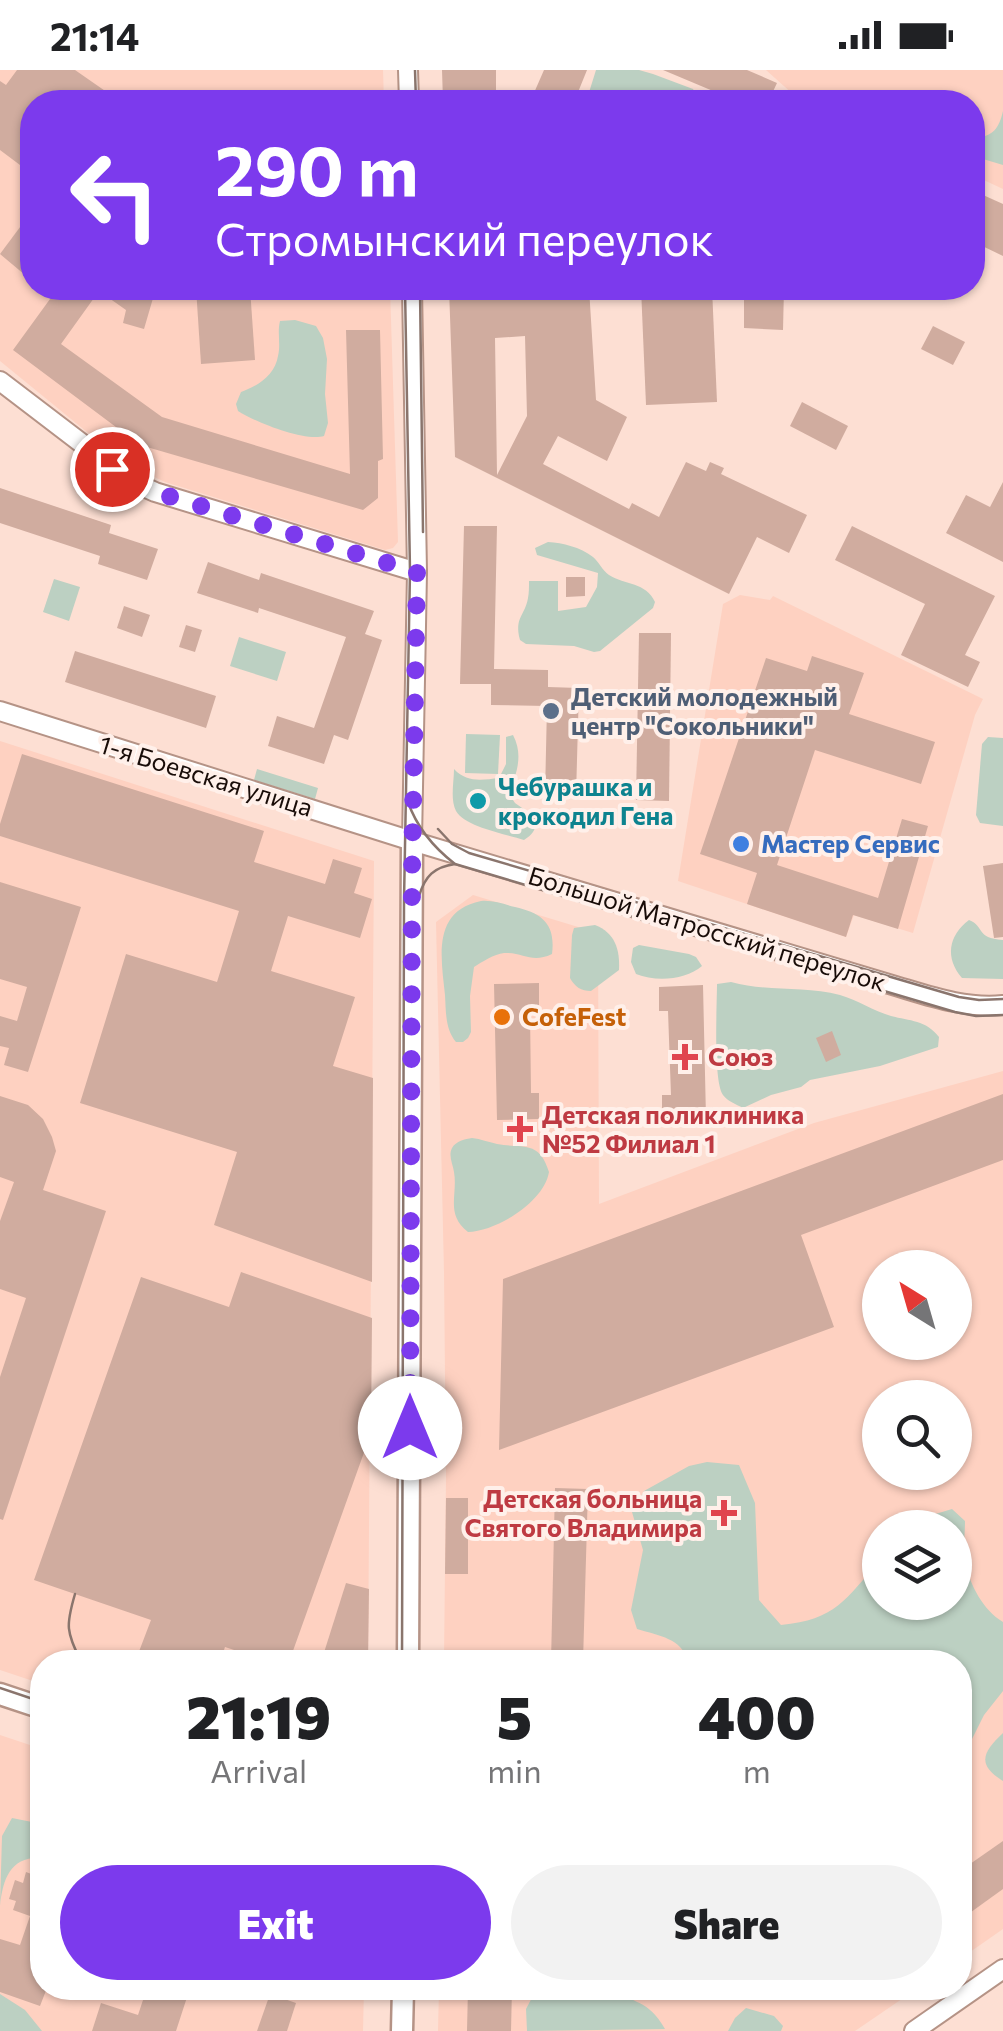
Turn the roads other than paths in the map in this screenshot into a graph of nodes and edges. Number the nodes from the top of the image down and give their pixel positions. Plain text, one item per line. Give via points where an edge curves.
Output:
1 (412, 300) edge
2 (0, 381) edge
3 (417, 572) junction
4 (0, 712) edge
5 (412, 841) junction
6 (1003, 1006) edge
7 (408, 1650) edge
8 (0, 1694) edge
9 (30, 1704) edge
10 (1003, 1969) edge
11 (972, 1991) edge
12 (403, 2000) edge
13 (958, 2000) edge
14 (402, 2031) edge
15 (914, 2031) edge

1 - 3 street
2 - 3 street via 131,482
3 - 5 street
4 - 5 street, 1-я Боевская улица
5 - 6 street, Большой Матросский переулок via 925,994 976,1007
5 - 7 street
8 - 9 street
10 - 11 street
12 - 14 street
13 - 15 street

